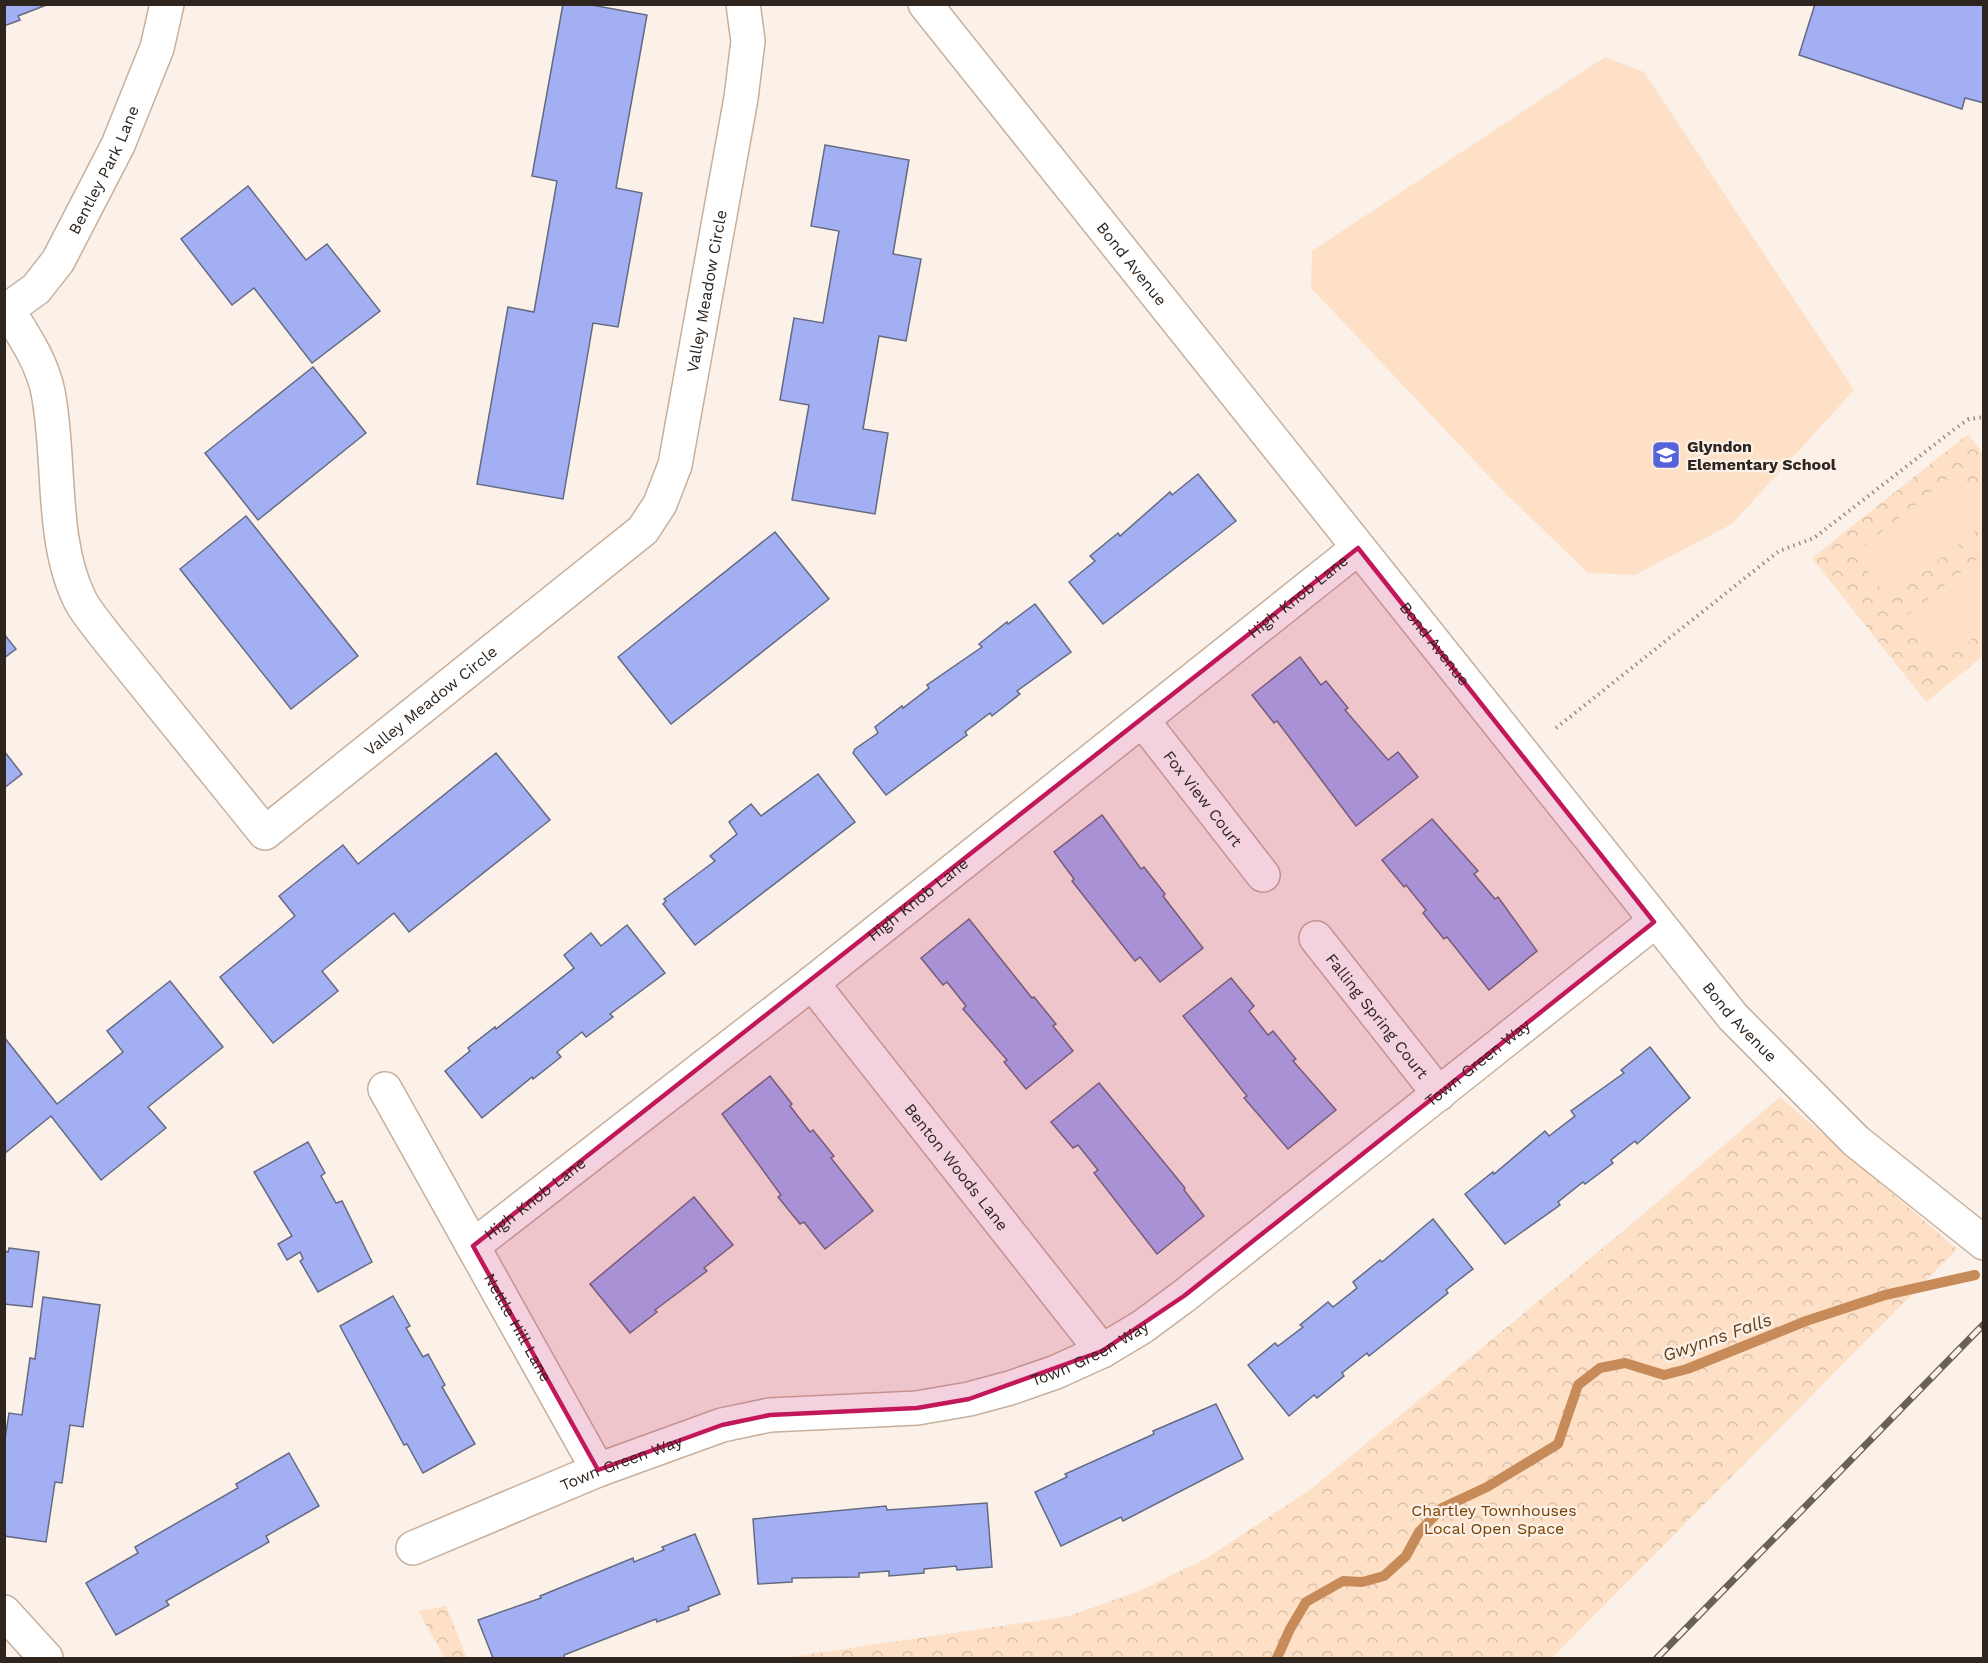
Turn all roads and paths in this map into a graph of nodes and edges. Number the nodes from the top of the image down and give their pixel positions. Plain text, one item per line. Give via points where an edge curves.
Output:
1 (167, 4) edge
2 (743, 4) edge
3 (925, 4) edge
4 (6, 311) edge
5 (1983, 417) edge
6 (1358, 548) junction
7 (1143, 721) junction
8 (1556, 728) dead end
9 (1263, 875) dead end
10 (1654, 922) junction
11 (1316, 938) dead end
12 (812, 983) junction
13 (385, 1089) dead end
14 (1439, 1094) junction
15 (1983, 1244) edge
16 (473, 1246) junction
17 (1102, 1351) junction
18 (598, 1470) junction
19 (413, 1548) dead end
20 (4, 1612) edge
21 (45, 1659) edge

1 - 4 street, Bentley Park Lane via 157,48 118,145 58,261 36,289
2 - 4 street, Valley Meadow Circle via 748,41 741,98 675,465 660,504 643,530 265,833 81,601 68,567 48,391 37,358
3 - 6 street, Bond Avenue
5 - 8 path via 1969,419 1956,428 1814,538 1779,551
6 - 7 street, High Knob Lane
6 - 10 street, Bond Avenue
7 - 9 street, Fox View Court
7 - 12 street, High Knob Lane
10 - 14 street, Town Green Way
10 - 15 street, Bond Avenue via 1733,1017 1801,1089 1856,1141
11 - 14 street, Falling Spring Court
12 - 16 street, High Knob Lane
12 - 17 street, Benton Woods Lane
13 - 16 street, Nettle Hill Lane
14 - 17 street, Town Green Way via 1184,1296
16 - 18 street, Nettle Hill Lane
17 - 18 street, Town Green Way via 1056,1372 969,1400 917,1408 770,1414 722,1425
18 - 19 street, Town Green Way
20 - 21 street

